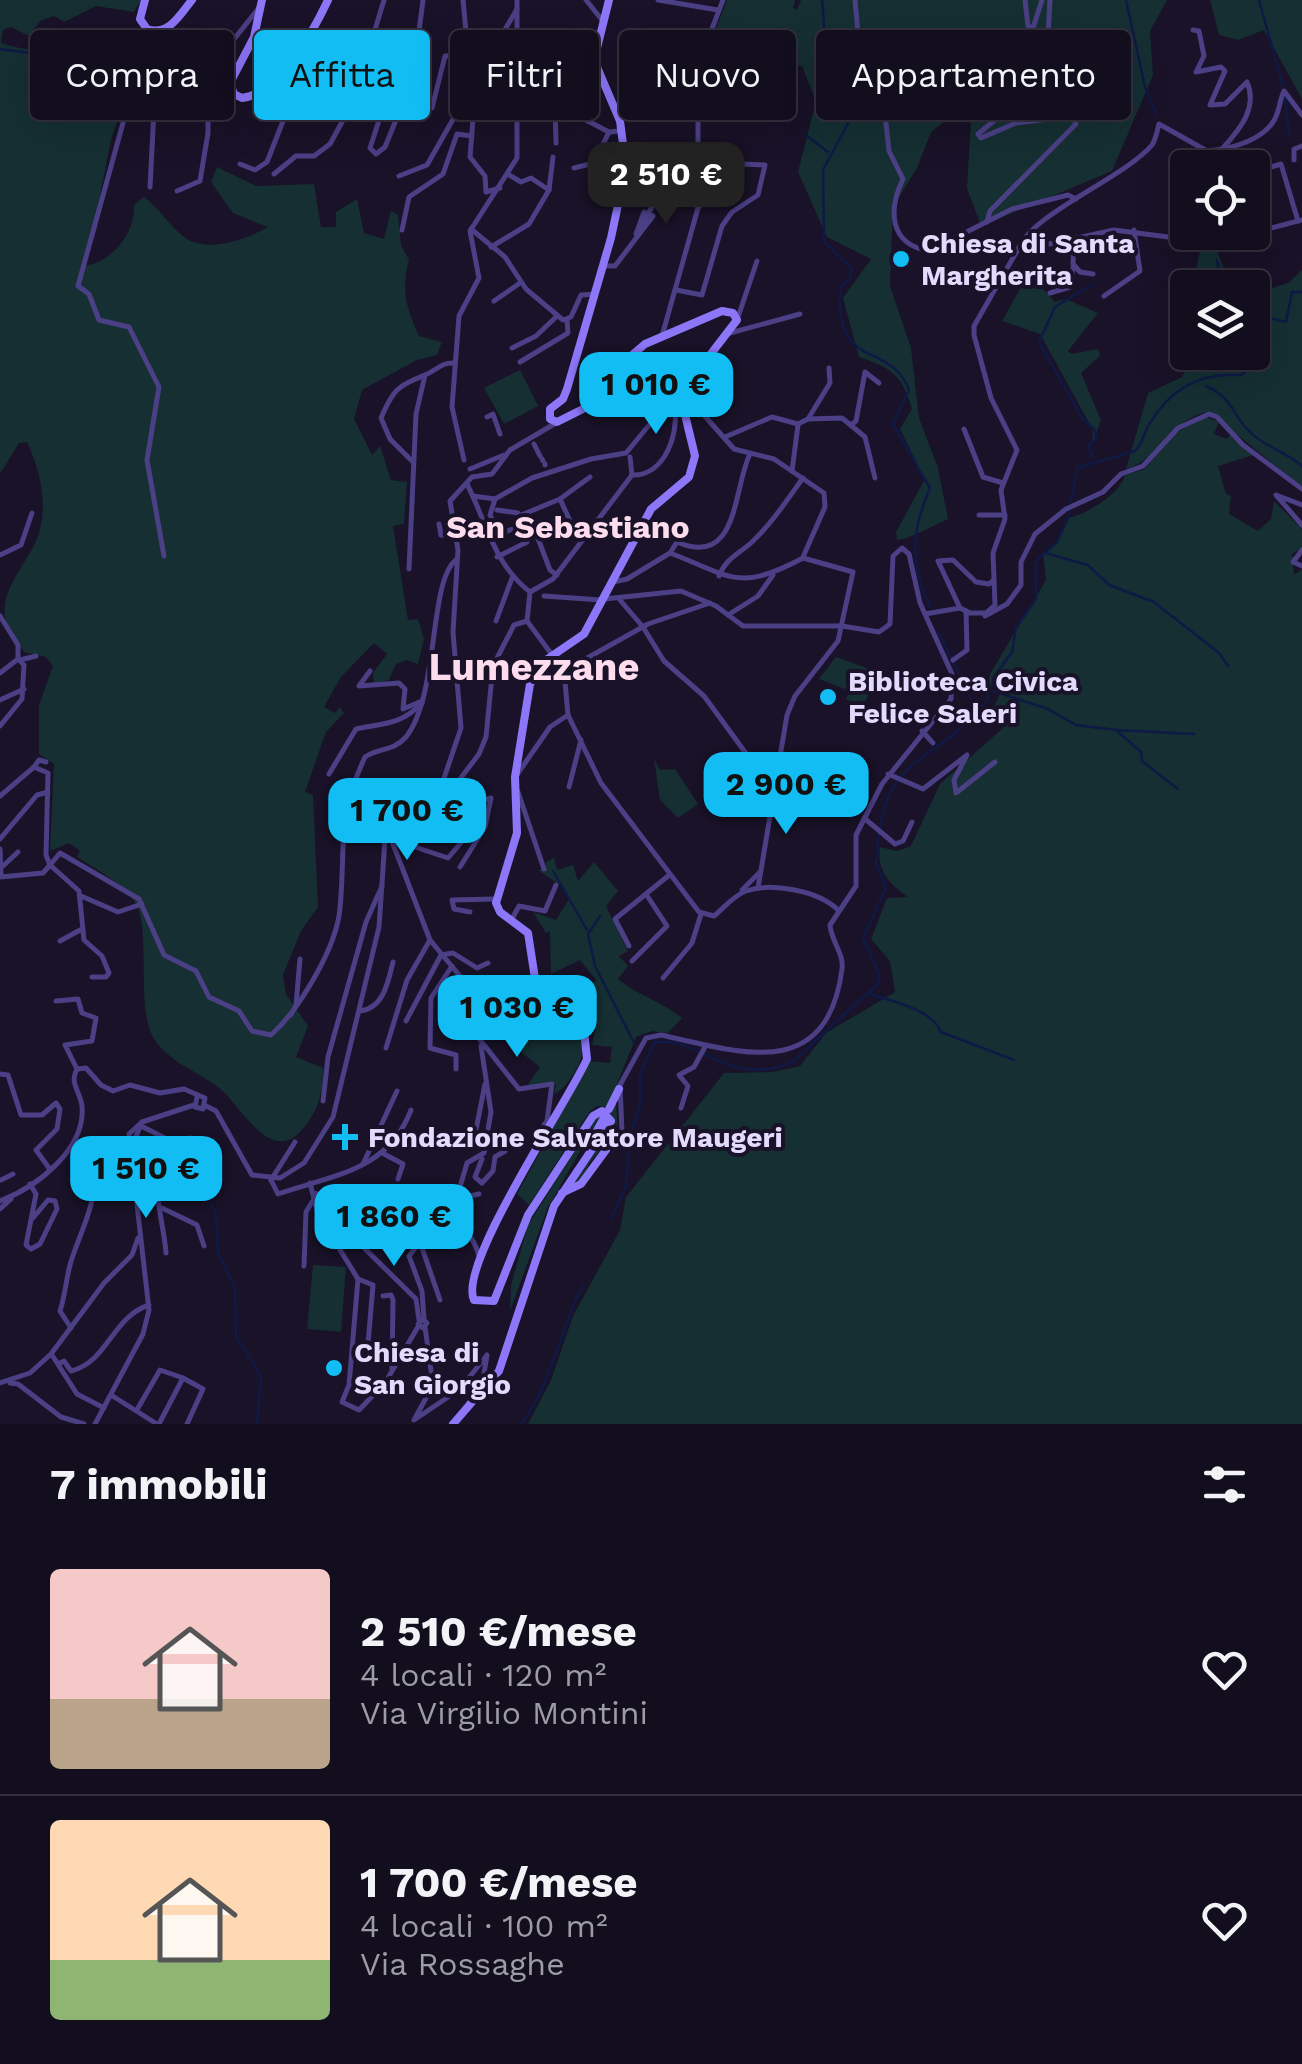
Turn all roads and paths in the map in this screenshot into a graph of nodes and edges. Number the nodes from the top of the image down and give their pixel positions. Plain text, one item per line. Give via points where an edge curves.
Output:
1 (145, 0) edge
2 (192, 0) edge
3 (328, 0) edge
4 (384, 0) edge
5 (423, 0) edge
6 (462, 0) edge
7 (517, 0) edge
8 (586, 0) edge
9 (608, 0) edge
10 (658, 0) edge
11 (723, 0) edge
12 (855, 0) edge
13 (1025, 0) edge
14 (1042, 0) edge
15 (1050, 0) edge
16 (683, 2) edge
17 (262, 4) edge
18 (517, 9) junction
19 (718, 10) junction
20 (602, 20) junction
21 (149, 30) edge
22 (166, 30) edge
23 (256, 30) edge
24 (312, 30) edge
25 (420, 30) edge
26 (465, 30) edge
27 (508, 30) edge
28 (517, 30) edge
29 (1194, 30) dead end
30 (254, 37) edge
31 (234, 40) edge
32 (450, 56) edge
33 (254, 94) edge
34 (432, 108) dead end
35 (1302, 116) edge
36 (124, 120) edge
37 (154, 120) edge
38 (206, 120) edge
39 (284, 120) edge
40 (379, 120) edge
41 (396, 120) edge
42 (454, 120) edge
43 (473, 120) edge
44 (519, 120) edge
45 (555, 120) edge
46 (583, 120) edge
47 (622, 130) junction
48 (609, 132) junction
49 (472, 136) junction
50 (556, 144) dead end
51 (625, 144) junction
52 (1302, 146) edge
53 (1224, 148) junction
54 (554, 157) dead end
55 (1294, 160) dead end
56 (240, 164) dead end
57 (1270, 167) edge
58 (574, 168) dead end
59 (274, 174) dead end
60 (508, 175) junction
61 (398, 176) dead end
62 (150, 188) dead end
63 (500, 188) junction
64 (549, 190) junction
65 (177, 191) dead end
66 (1076, 199) junction
67 (698, 206) junction
68 (650, 210) dead end
69 (1300, 220) edge
70 (987, 222) junction
71 (471, 229) junction
72 (402, 230) dead end
73 (1134, 230) junction
74 (1074, 242) junction
75 (491, 246) junction
76 (1017, 251) junction
77 (757, 260) dead end
78 (1073, 264) junction
79 (603, 266) junction
80 (1093, 274) dead end
81 (521, 282) junction
82 (674, 290) junction
83 (1050, 293) dead end
84 (594, 294) junction
85 (1104, 296) dead end
86 (494, 301) dead end
87 (800, 314) dead end
88 (557, 316) junction
89 (566, 320) junction
90 (737, 320) junction
91 (730, 333) junction
92 (666, 334) junction
93 (512, 348) dead end
94 (520, 362) dead end
95 (455, 363) junction
96 (829, 368) dead end
97 (425, 375) junction
98 (880, 383) dead end
99 (676, 402) junction
100 (593, 404) junction
101 (487, 416) dead end
102 (808, 418) junction
103 (654, 419) junction
104 (558, 422) junction
105 (798, 424) junction
106 (852, 424) junction
107 (964, 429) dead end
108 (725, 437) junction
109 (532, 440) junction
110 (508, 452) junction
111 (750, 454) junction
112 (630, 457) dead end
113 (414, 462) junction
114 (546, 464) junction
115 (792, 471) junction
116 (471, 473) junction
117 (632, 475) junction
118 (590, 478) dead end
119 (803, 478) junction
120 (875, 478) dead end
121 (1002, 482) junction
122 (467, 484) junction
123 (1302, 489) edge
124 (473, 496) junction
125 (495, 499) junction
126 (560, 499) junction
127 (1302, 505) edge
128 (494, 510) junction
129 (32, 513) dead end
130 (978, 515) dead end
131 (1005, 515) junction
132 (519, 516) junction
133 (450, 518) junction
134 (439, 524) dead end
135 (1302, 525) edge
136 (504, 532) dead end
137 (490, 536) junction
138 (528, 542) dead end
139 (1302, 550) edge
140 (670, 553) junction
141 (0, 556) edge
142 (164, 556) dead end
143 (497, 557) junction
144 (803, 558) junction
145 (457, 559) junction
146 (1302, 566) edge
147 (409, 569) dead end
148 (557, 574) junction
149 (774, 574) junction
150 (719, 576) junction
151 (512, 578) junction
152 (994, 580) junction
153 (613, 582) junction
154 (536, 593) junction
155 (604, 600) junction
156 (620, 600) junction
157 (710, 603) junction
158 (965, 610) junction
159 (925, 614) junction
160 (728, 615) junction
161 (1, 619) edge
162 (496, 621) dead end
163 (528, 621) junction
164 (643, 626) junction
165 (842, 626) junction
166 (553, 654) junction
167 (36, 656) dead end
168 (19, 659) junction
169 (953, 660) dead end
170 (370, 671) dead end
171 (564, 671) junction
172 (0, 673) edge
173 (24, 688) junction
174 (0, 700) edge
175 (424, 700) junction
176 (568, 715) junction
177 (0, 726) edge
178 (922, 732) junction
179 (581, 740) junction
180 (933, 743) dead end
181 (522, 761) junction
182 (46, 762) dead end
183 (994, 762) dead end
184 (34, 766) junction
185 (329, 774) dead end
186 (889, 775) junction
187 (569, 787) dead end
188 (516, 790) junction
189 (48, 792) junction
190 (0, 796) edge
191 (775, 796) junction
192 (423, 817) junction
193 (864, 818) junction
194 (912, 822) dead end
195 (406, 824) junction
196 (0, 838) edge
197 (0, 849) edge
198 (18, 852) dead end
199 (50, 865) junction
200 (3, 866) junction
201 (460, 867) dead end
202 (544, 869) dead end
203 (761, 871) junction
204 (0, 876) edge
205 (668, 876) junction
206 (556, 885) dead end
207 (382, 886) junction
208 (758, 888) junction
209 (777, 890) junction
210 (739, 894) junction
211 (81, 896) junction
212 (648, 897) junction
213 (496, 899) junction
214 (144, 904) junction
215 (838, 910) junction
216 (470, 912) dead end
217 (701, 914) junction
218 (512, 920) junction
219 (82, 929) junction
220 (430, 940) junction
221 (60, 941) dead end
222 (629, 946) dead end
223 (441, 955) junction
224 (300, 959) dead end
225 (632, 961) dead end
226 (393, 962) dead end
227 (488, 962) dead end
228 (452, 966) junction
229 (92, 977) dead end
230 (663, 978) dead end
231 (56, 1001) dead end
232 (360, 1011) junction
233 (291, 1015) junction
234 (406, 1021) dead end
235 (481, 1043) junction
236 (386, 1048) dead end
237 (705, 1048) junction
238 (77, 1069) junction
239 (456, 1069) dead end
240 (0, 1074) edge
241 (488, 1082) junction
242 (619, 1089) junction
243 (398, 1090) dead end
244 (323, 1100) dead end
245 (195, 1101) junction
246 (680, 1108) dead end
247 (412, 1110) dead end
248 (142, 1125) junction
249 (475, 1135) dead end
250 (172, 1141) junction
251 (76, 1142) junction
252 (296, 1142) dead end
253 (536, 1150) junction
254 (606, 1150) joint
255 (505, 1151) dead end
256 (384, 1154) junction
257 (483, 1156) junction
258 (363, 1167) junction
259 (49, 1168) junction
260 (214, 1172) dead end
261 (13, 1174) dead end
262 (192, 1177) dead end
263 (0, 1179) edge
264 (398, 1179) dead end
265 (271, 1180) junction
266 (30, 1184) junction
267 (310, 1184) junction
268 (569, 1184) junction
269 (17, 1194) junction
270 (479, 1194) dead end
271 (313, 1196) junction
272 (0, 1201) edge
273 (162, 1208) junction
274 (0, 1209) edge
275 (33, 1218) junction
276 (139, 1235) junction
277 (471, 1237) junction
278 (486, 1240) junction
279 (420, 1242) junction
280 (204, 1246) dead end
281 (166, 1253) dead end
282 (132, 1255) junction
283 (142, 1256) junction
284 (479, 1256) junction
285 (304, 1266) dead end
286 (358, 1279) junction
287 (383, 1296) dead end
288 (440, 1300) dead end
289 (149, 1305) junction
290 (422, 1323) junction
291 (71, 1328) junction
292 (368, 1344) dead end
293 (51, 1354) junction
294 (60, 1362) junction
295 (392, 1369) junction
296 (183, 1378) junction
297 (6, 1383) edge
298 (111, 1395) junction
299 (104, 1408) junction
300 (138, 1408) junction
301 (464, 1410) junction
302 (84, 1424) edge
303 (95, 1424) edge
304 (158, 1424) edge
305 (187, 1424) edge
306 (453, 1424) edge

1 - 21 main road via 140,19
2 - 22 main road
3 - 24 main road
4 - 59 street via 360,86 330,144 314,156 296,156
5 - 25 street
6 - 26 street
7 - 18 street
8 - 20 street
9 - 20 main road
10 - 16 street
11 - 19 street
12 - 70 street via 859,45 883,96 890,151 903,180 892,206 899,236 929,251
13 - 14 street via 1030,28
15 - 70 street via 1046,69 1035,87 978,134 1072,116 1076,124 990,211
16 - 19 street
17 - 23 main road
17 - 31 street
18 - 27 street
18 - 28 street
19 - 67 street via 696,75
20 - 47 main road via 596,68
29 - 53 street via 1204,48 1196,72 1224,71 1210,105 1225,104 1250,86 1240,130
30 - 33 main road via 232,77 234,94
32 - 34 street
35 - 53 street via 1284,91 1270,127
36 - 142 street via 78,286 89,294 99,320 129,327 159,387 147,460
37 - 62 street
38 - 65 street via 200,181
39 - 56 street via 267,162 255,170
40 - 41 street via 370,148 376,154
42 - 61 street via 427,165
43 - 49 street
44 - 60 street via 520,146
45 - 50 street
46 - 48 street
47 - 48 street
47 - 51 main road
48 - 58 street via 594,163
49 - 63 street via 471,162 485,176 486,192
49 - 72 street via 457,134 443,174 409,196
51 - 67 street via 666,158
51 - 79 main road via 626,167
52 - 55 street
53 - 66 street via 1207,151 1159,124 1153,144
54 - 64 street
57 - 69 street via 1281,164
60 - 63 street
60 - 64 street
63 - 71 street
64 - 75 street via 525,228
66 - 70 street via 1022,205
66 - 76 street via 1033,230
67 - 82 street
67 - 82 street via 743,164 765,165 758,196 722,226 702,294
68 - 79 street via 653,216 615,266
69 - 73 street via 1215,243
71 - 75 street
71 - 95 street via 479,278 459,316
73 - 74 street
73 - 85 street via 1140,271
74 - 76 street
74 - 78 street
75 - 81 street
76 - 121 street via 974,335 992,398 1017,450
77 - 90 street
78 - 80 street
78 - 83 street via 1070,287
79 - 84 main road
81 - 86 street
81 - 88 street
82 - 92 street
84 - 89 street via 581,295
84 - 104 main road via 565,395 549,412
87 - 91 street
88 - 89 street
88 - 93 street
89 - 94 street via 568,333
90 - 91 main road
90 - 92 main road via 722,311
91 - 99 main road
92 - 100 main road via 624,362
95 - 97 street
95 - 116 street via 452,407
96 - 102 street via 830,384
97 - 113 street
97 - 113 street via 405,380 381,418 390,439
98 - 106 street via 865,372
99 - 103 street
99 - 108 street via 692,402
99 - 117 street via 672,444 651,469
99 - 153 main road via 694,447 692,470 651,510
100 - 103 street via 618,385
100 - 104 main road
101 - 110 street via 493,414
102 - 105 street
102 - 106 street
103 - 114 street via 626,453
104 - 109 street
105 - 108 street via 772,417
105 - 115 street
106 - 120 street via 868,444
107 - 121 street via 979,472
108 - 111 street
109 - 110 street
109 - 114 street
110 - 116 street
110 - 116 street via 492,474
111 - 115 street
111 - 140 street via 723,537 696,547 677,542
112 - 117 street
113 - 147 street
114 - 125 street
115 - 119 street
116 - 122 street
117 - 148 street
118 - 126 street
119 - 144 street via 822,490 826,502
119 - 150 street
121 - 131 street
122 - 124 street
122 - 133 street via 452,498
123 - 158 street via 1208,414 1169,434 1144,466 1121,474 1035,534 1022,558 1021,585 1008,604 988,616
124 - 125 street
124 - 137 street
125 - 128 street
126 - 132 street
126 - 148 street via 570,522 537,536
127 - 135 street via 1276,495
128 - 132 street
128 - 137 street via 497,530
129 - 141 street via 21,545
130 - 131 street
131 - 152 street via 994,542
132 - 136 street via 522,528
133 - 134 street via 445,537
133 - 145 street
137 - 143 street
138 - 143 street
139 - 146 street via 1293,562
140 - 150 street
140 - 153 street
143 - 151 street
144 - 149 street
144 - 165 street via 853,572
145 - 175 street via 441,588
145 - 192 street via 453,632 462,728
148 - 154 street
149 - 150 street
149 - 160 street via 758,596
151 - 154 street
151 - 162 street
152 - 158 street via 992,610
152 - 158 street via 976,582 953,560 938,561
153 - 155 main road
154 - 155 street
154 - 163 street
155 - 156 street
155 - 166 main road via 584,634
156 - 157 street via 670,590
156 - 164 street
157 - 160 street
157 - 164 street
158 - 159 street
158 - 169 street via 968,650
159 - 165 street via 902,548 893,556 889,626 872,632
159 - 178 street via 953,684 948,706
160 - 165 street via 743,626
161 - 168 street
163 - 166 street
163 - 192 street via 514,625 494,666 479,754
164 - 171 street
164 - 191 street via 664,661 704,696
165 - 191 street via 786,715
166 - 171 street
166 - 181 main road via 530,684
167 - 168 street
168 - 172 street
168 - 173 street
170 - 175 street via 359,686 402,684 404,709
171 - 176 street
173 - 174 street
173 - 177 street
175 - 185 street via 409,718 356,730
175 - 233 street via 404,739 369,753 359,770 341,824 338,918
176 - 179 street
176 - 181 street
178 - 180 street
178 - 186 street
179 - 187 street
179 - 205 street via 601,784
181 - 188 main road
182 - 184 street
183 - 186 street via 956,793 954,780 967,754 923,789
184 - 189 street via 48,773
184 - 190 street
186 - 193 street
188 - 202 street
188 - 213 main road via 517,834
189 - 196 street via 37,795
189 - 199 street
191 - 203 street
192 - 195 street
193 - 194 street via 899,844
193 - 215 street via 856,835 858,873
195 - 201 street via 409,845 450,857 491,798 485,827
195 - 207 street via 385,838
195 - 220 street via 393,838 394,847
197 - 200 street
198 - 200 street
199 - 204 street via 43,872
199 - 211 street
199 - 214 street via 60,853
200 - 204 street
203 - 208 street
203 - 209 street
203 - 210 street
205 - 212 street
205 - 217 street
206 - 218 street via 547,910 518,906
207 - 232 street
207 - 244 street via 333,1041
208 - 209 street
208 - 210 street
209 - 215 street via 817,894
210 - 217 street via 714,916
211 - 214 street via 118,912
211 - 219 street
212 - 222 street via 616,919
212 - 225 street via 667,926
213 - 216 street via 452,900 454,910
213 - 218 main road
214 - 233 street via 164,955 196,971 208,997 240,1011 259,1035 272,1035
215 - 237 street via 830,925 842,958 837,986 820,1024 800,1046 764,1055
217 - 230 street via 692,943
218 - 253 main road via 528,933 536,985 579,1024 587,1047 581,1072
219 - 221 street
219 - 229 street via 109,973
220 - 223 street
220 - 236 street via 407,980
223 - 227 street via 453,953 477,968
223 - 228 street
223 - 234 street
224 - 233 street
226 - 232 street via 381,998
228 - 235 street via 465,984
228 - 239 street via 431,998 430,1048 456,1055
231 - 238 street via 78,999 82,1013 96,1018 92,1041 65,1046
232 - 265 street via 333,1117 304,1163
235 - 241 street
235 - 253 street via 519,1089 552,1084
237 - 242 street via 661,1035 646,1038
237 - 246 street via 679,1075 688,1086
238 - 245 street via 86,1068 113,1091 184,1090
238 - 251 street via 82,1106
240 - 259 street via 8,1075 21,1115 42,1115 56,1103 60,1109 57,1129 36,1150
241 - 249 street
241 - 257 street via 492,1112
242 - 254 street via 622,1132
242 - 268 main road
243 - 258 street
245 - 248 street
245 - 265 street via 199,1110 216,1111 245,1169
247 - 256 street via 402,1136
248 - 250 street
248 - 273 street via 135,1139 161,1155 153,1171
248 - 276 street via 128,1138
250 - 260 street via 190,1138
250 - 262 street
251 - 259 street
251 - 291 street via 89,1154 93,1178 88,1222 60,1311
252 - 265 street
253 - 278 main road
254 - 268 main road
255 - 257 street via 482,1184 475,1177
256 - 258 street
256 - 264 street via 402,1164
257 - 270 street via 467,1163 460,1178 465,1198
258 - 267 street
259 - 266 street
261 - 263 street
265 - 267 street via 278,1194
266 - 269 street
266 - 275 street via 36,1194
267 - 271 street
268 - 284 main road via 611,1125 608,1113 593,1116 534,1203 494,1300 484,1304 470,1292
268 - 301 main road via 504,1361
269 - 272 street
269 - 274 street
271 - 285 street
271 - 286 street
271 - 290 street via 322,1195 354,1238 416,1299
273 - 280 street via 198,1225
273 - 281 street
275 - 275 street via 26,1245 31,1249 58,1209 55,1201 48,1200
276 - 282 street
276 - 283 street
277 - 278 street
277 - 279 street via 448,1222
277 - 284 street
278 - 284 main road
279 - 288 street
279 - 290 street via 409,1256 422,1291
282 - 283 street
282 - 291 street
283 - 289 street
286 - 292 street via 373,1286
286 - 295 street via 342,1402 362,1409
287 - 295 street via 394,1300
289 - 294 street via 124,1319 93,1362 70,1371
289 - 298 street via 143,1334
290 - 295 street
290 - 301 street via 434,1374 414,1420 460,1389 487,1355 482,1386
291 - 293 street
293 - 294 street
293 - 297 street via 36,1370
294 - 299 street via 77,1394
296 - 300 street via 160,1370
296 - 304 street
296 - 305 street via 204,1389
297 - 302 street
298 - 299 street
298 - 300 street
299 - 303 street
300 - 304 street
301 - 306 main road

